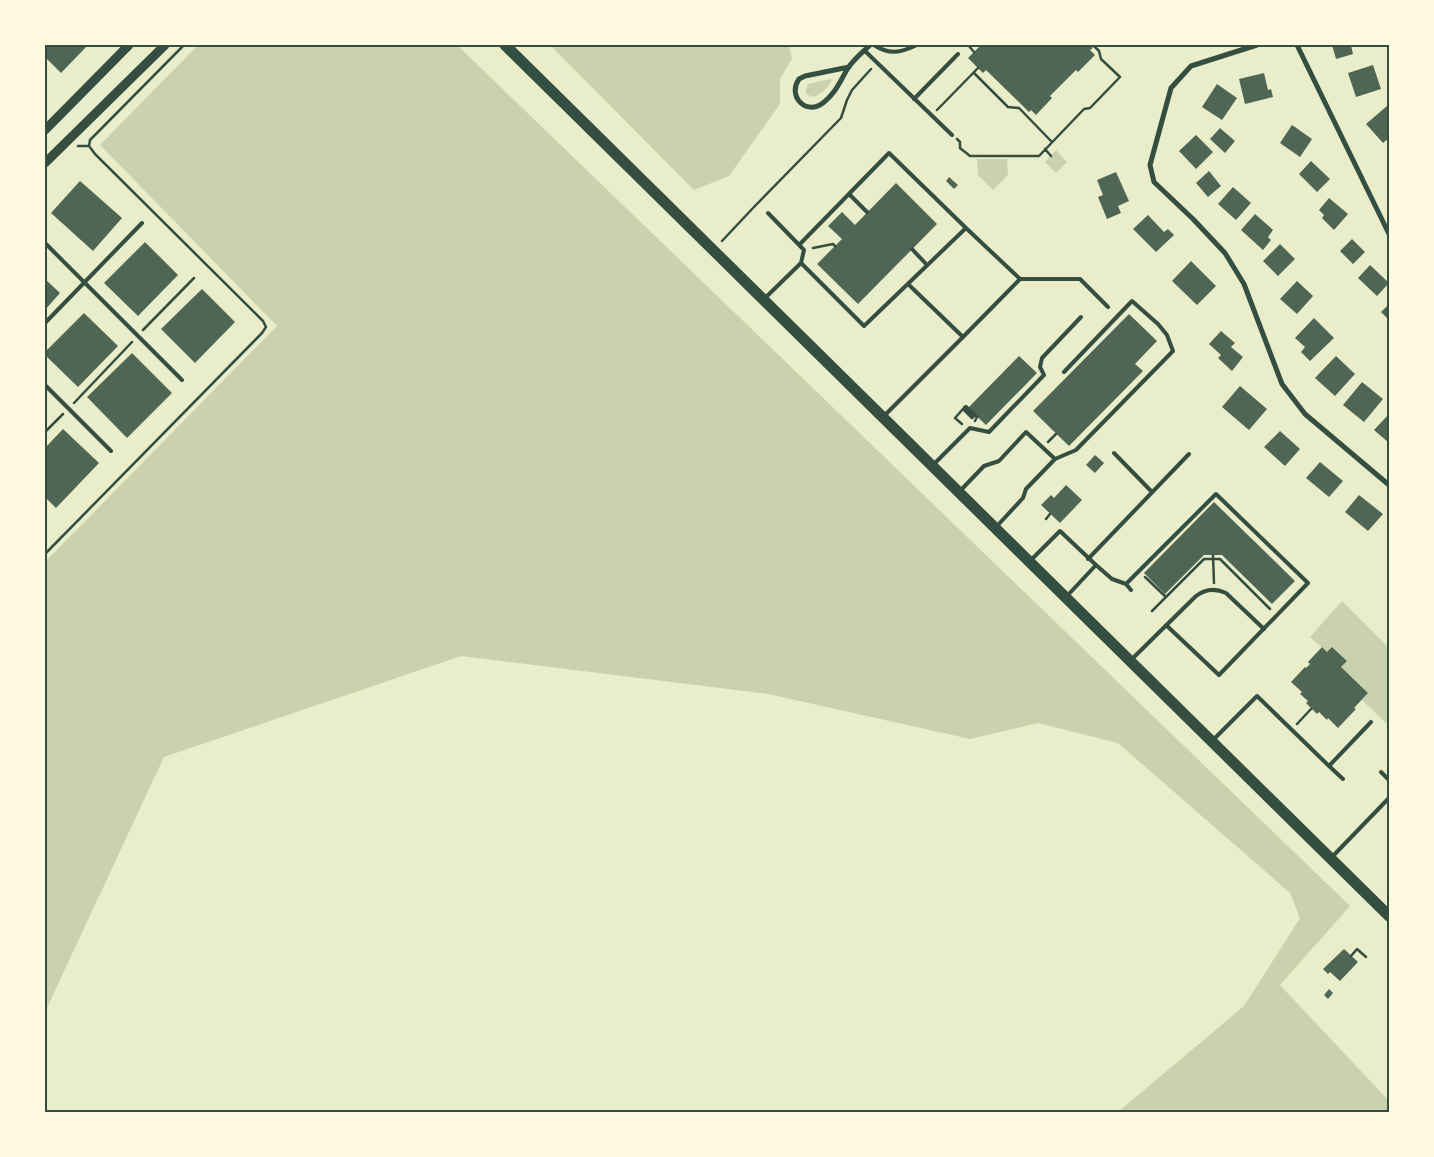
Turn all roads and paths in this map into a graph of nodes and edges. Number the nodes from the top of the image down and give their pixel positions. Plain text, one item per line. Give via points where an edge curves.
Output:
1 (129, 45) edge
2 (165, 45) edge
3 (184, 45) edge
4 (506, 45) edge
5 (872, 45) edge
6 (916, 45) edge
7 (968, 45) edge
8 (1093, 45) edge
9 (1257, 45) edge
10 (1297, 45) edge
11 (865, 51) junction
12 (974, 52) dead end
13 (958, 54) dead end
14 (849, 66) junction
15 (978, 68) dead end
16 (871, 69) dead end
17 (974, 73) junction
18 (914, 99) junction
19 (946, 102) dead end
20 (45, 130) edge
21 (954, 137) joint
22 (1053, 142) junction
23 (77, 145) dead end
24 (1045, 149) junction
25 (1051, 156) dead end
26 (45, 163) edge
27 (849, 194) junction
28 (867, 212) dead end
29 (768, 214) dead end
30 (142, 223) dead end
31 (966, 228) junction
32 (730, 234) dead end
33 (1389, 234) edge
34 (45, 243) edge
35 (799, 245) junction
36 (835, 246) dead end
37 (804, 250) junction
38 (912, 250) dead end
39 (801, 263) junction
40 (927, 265) junction
41 (194, 278) dead end
42 (1020, 279) junction
43 (84, 282) junction
44 (908, 284) junction
45 (764, 299) junction
46 (1108, 307) dead end
47 (1081, 317) dead end
48 (45, 323) edge
49 (138, 336) junction
50 (963, 336) junction
51 (1064, 372) dead end
52 (182, 380) dead end
53 (45, 385) edge
54 (68, 408) junction
55 (883, 417) junction
56 (978, 417) dead end
57 (955, 418) dead end
58 (45, 432) edge
59 (111, 451) dead end
60 (1114, 453) dead end
61 (1189, 454) dead end
62 (1055, 459) junction
63 (932, 466) junction
64 (1389, 485) edge
65 (959, 492) junction
66 (1152, 492) junction
67 (1050, 514) dead end
68 (1046, 519) dead end
69 (995, 528) junction
70 (45, 547) edge
71 (48, 550) dead end
72 (1213, 557) junction
73 (1088, 559) junction
74 (1029, 562) junction
75 (1096, 566) junction
76 (1143, 574) dead end
77 (1126, 584) junction
78 (1214, 589) junction
79 (1131, 590) dead end
80 (1066, 597) junction
81 (1166, 597) junction
82 (1271, 609) dead end
83 (1152, 611) dead end
84 (1166, 624) junction
85 (1264, 629) junction
86 (1130, 661) junction
87 (1311, 709) dead end
88 (1305, 715) dead end
89 (1371, 722) dead end
90 (1212, 741) junction
91 (1329, 766) junction
92 (1381, 772) dead end
93 (1343, 779) dead end
94 (1389, 780) edge
95 (1389, 798) edge
96 (1331, 858) junction
97 (1389, 916) edge
98 (1351, 956) dead end
99 (1366, 957) dead end

1 - 20 street
2 - 26 street
3 - 23 path via 92,138 89,146
4 - 45 main road
5 - 6 lane via 889,52 899,52
5 - 11 street
7 - 12 path
8 - 22 path via 1101,58 1121,77
9 - 64 street via 1191,66 1171,88 1150,165 1154,182 1226,253 1244,284 1282,384 1305,414
10 - 33 street
11 - 14 street
11 - 18 lane
13 - 18 lane
14 - 14 street via 799,79 795,89 799,102 808,107 821,104 837,88
15 - 17 path
16 - 32 path via 849,95 841,118
17 - 19 path
17 - 22 path via 1008,107 1019,108
18 - 21 lane
21 - 24 path via 970,156 1039,156
22 - 24 path
24 - 25 path
27 - 28 lane
27 - 31 lane via 889,153
27 - 35 lane
29 - 35 lane
30 - 43 lane
31 - 40 lane
31 - 42 lane
34 - 43 lane
35 - 37 lane
36 - 37 path
37 - 39 lane
38 - 40 lane
39 - 44 lane via 864,326
39 - 45 lane
40 - 44 lane
41 - 49 path
42 - 46 lane via 1080,279
42 - 50 lane
43 - 48 lane
43 - 49 lane
44 - 50 lane
45 - 55 main road
47 - 63 lane via 1042,358 1040,367 1044,376 988,432 970,428
49 - 52 lane
49 - 54 path
50 - 55 lane
51 - 62 lane via 1132,301 1158,324 1167,335 1173,351 1076,450
53 - 54 lane
54 - 58 path
54 - 59 lane
55 - 63 main road
56 - 57 path via 966,406 974,416 972,418 963,409
60 - 66 lane
61 - 66 lane
62 - 65 lane via 1026,432 999,461 984,466
62 - 69 lane
63 - 65 main road
65 - 69 main road
66 - 73 lane
67 - 68 path
69 - 74 main road
70 - 71 path
72 - 78 path
72 - 81 path via 1204,559
72 - 82 path via 1220,559
73 - 74 lane via 1060,531
73 - 75 lane
74 - 80 main road
75 - 77 lane via 1112,579
75 - 80 lane
76 - 81 path
77 - 79 lane
77 - 85 lane via 1216,494 1308,583
78 - 84 lane via 1199,594
78 - 85 lane via 1229,596
80 - 86 main road
81 - 83 path
84 - 85 lane via 1219,675
84 - 86 lane
86 - 90 main road
87 - 88 path
89 - 91 lane
90 - 91 lane via 1257,696
90 - 96 main road
91 - 93 lane
92 - 94 lane
95 - 96 lane
96 - 97 main road
98 - 99 path via 1357,948

